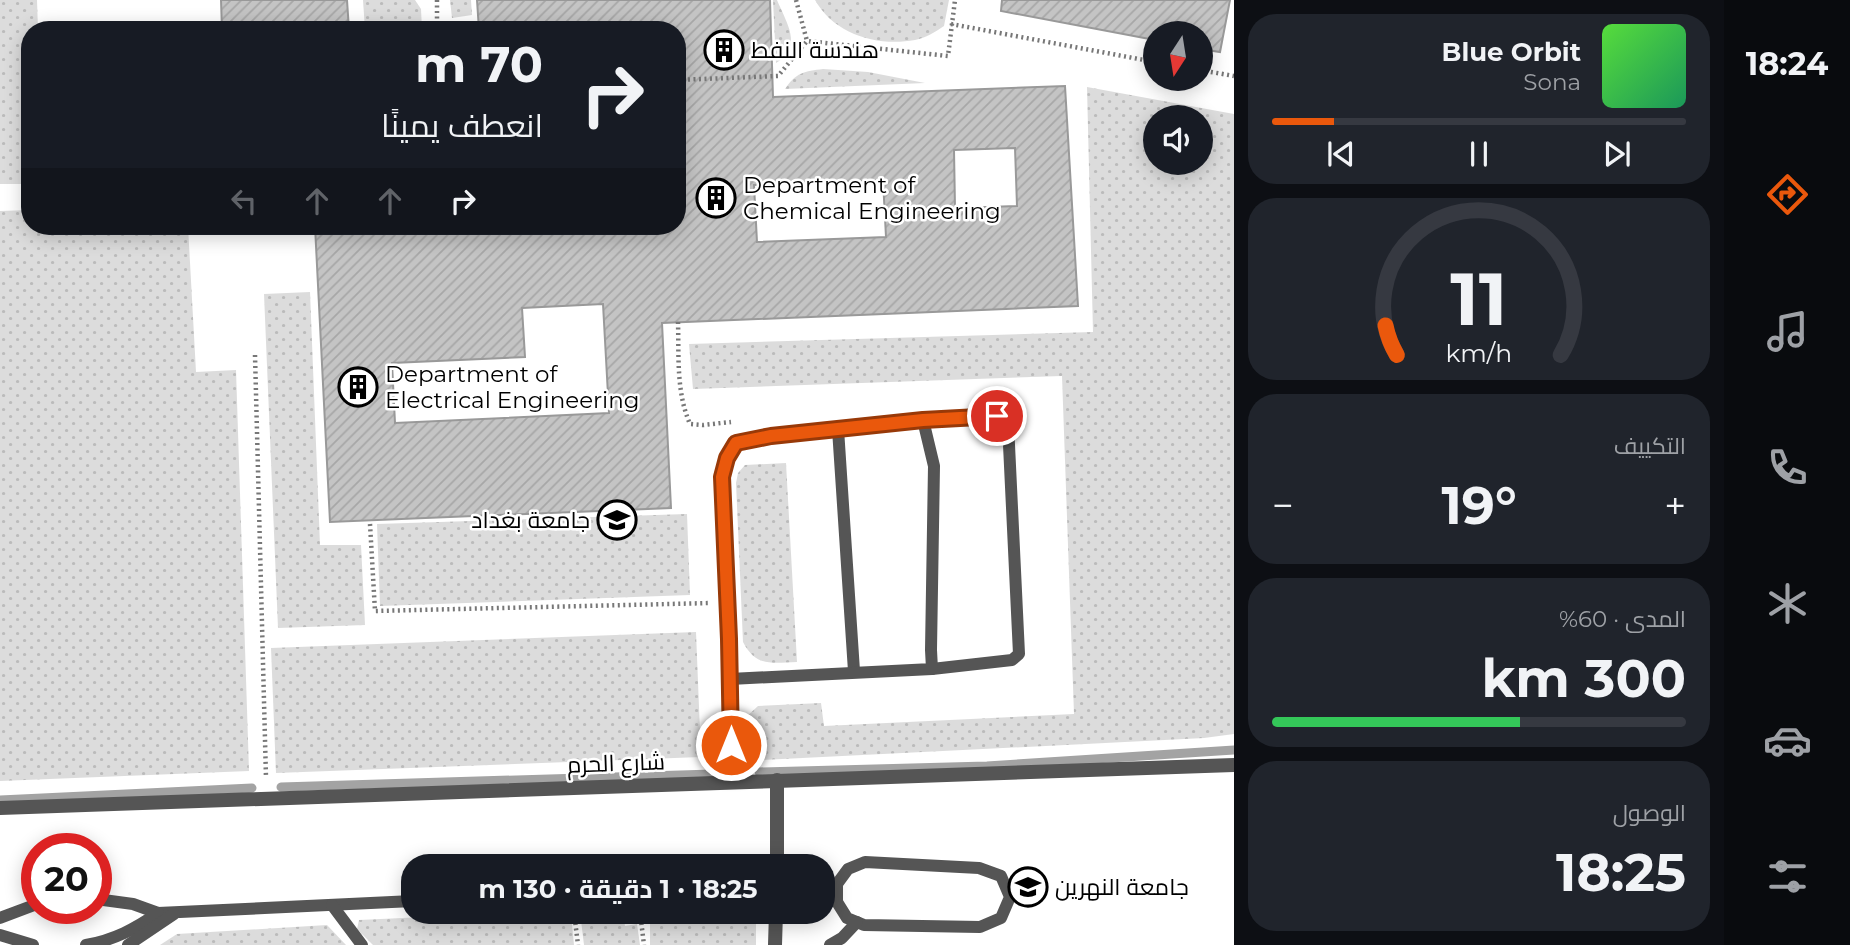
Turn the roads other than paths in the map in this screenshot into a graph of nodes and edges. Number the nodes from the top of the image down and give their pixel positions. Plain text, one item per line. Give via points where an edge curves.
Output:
1 (923, 420) junction
2 (838, 429) junction
3 (932, 668) junction
4 (854, 671) junction
5 (730, 679) junction
6 (1234, 765) edge
7 (777, 780) junction
8 (736, 781) junction
9 (0, 808) edge
10 (777, 854) edge
11 (112, 901) edge
12 (401, 902) edge
13 (332, 905) junction
14 (21, 910) edge
15 (176, 913) junction
16 (158, 914) junction
17 (0, 918) edge
18 (858, 922) junction
19 (776, 924) edge
20 (0, 935) edge
21 (33, 945) edge
22 (86, 945) edge
23 (128, 945) edge
24 (362, 945) edge
25 (775, 945) edge
26 (830, 945) edge

1 - 2 lane
1 - 3 lane via 934,466
1 - 3 lane via 997,416 1008,424 1018,654 1012,660
2 - 4 lane
2 - 5 lane via 752,438 736,443 727,458 722,477
3 - 4 lane
4 - 5 lane
5 - 8 lane
6 - 7 street, شارع الحرم
7 - 8 street, شارع الحرم
7 - 10 street
8 - 9 street, شارع الحرم
11 - 16 lane
12 - 13 lane
13 - 15 lane
13 - 24 lane
14 - 17 lane
15 - 16 lane
15 - 23 lane
16 - 22 lane via 132,931
18 - 18 lane via 980,927 1001,918 1010,897 1001,876 979,868 865,862 848,869 837,884 837,902 847,918
18 - 26 lane
19 - 25 street
20 - 21 lane

